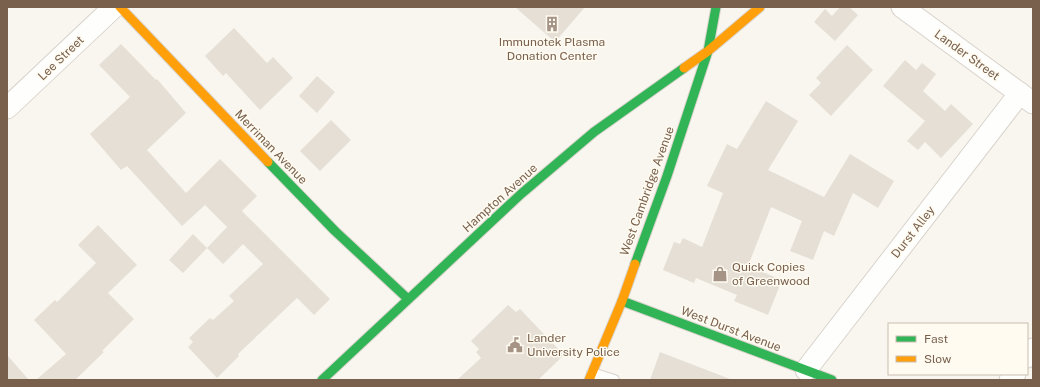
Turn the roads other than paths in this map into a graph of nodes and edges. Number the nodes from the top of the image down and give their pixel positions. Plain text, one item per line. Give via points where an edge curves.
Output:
1 (114, 7) edge
2 (120, 7) edge
3 (716, 7) edge
4 (760, 7) edge
5 (902, 7) edge
6 (708, 50) junction
7 (1027, 98) edge
8 (7, 108) edge
9 (408, 299) junction
10 (622, 300) junction
11 (806, 370) junction
12 (591, 376) edge
13 (322, 380) edge
14 (614, 380) edge
15 (832, 380) edge

1 - 8 street, Lee Street
2 - 9 main road, Merriman Avenue via 335,231
3 - 6 main road, West Cambridge Avenue
4 - 6 main road, Hampton Avenue
5 - 7 street, Lander Street
6 - 9 main road, Hampton Avenue via 594,132 521,194
6 - 10 main road, West Cambridge Avenue via 667,176
7 - 11 street, Durst Alley
9 - 13 main road, Hampton Avenue
10 - 11 main road, West Durst Avenue
10 - 12 main road, West Cambridge Avenue
11 - 15 main road, West Durst Avenue
12 - 14 lane

